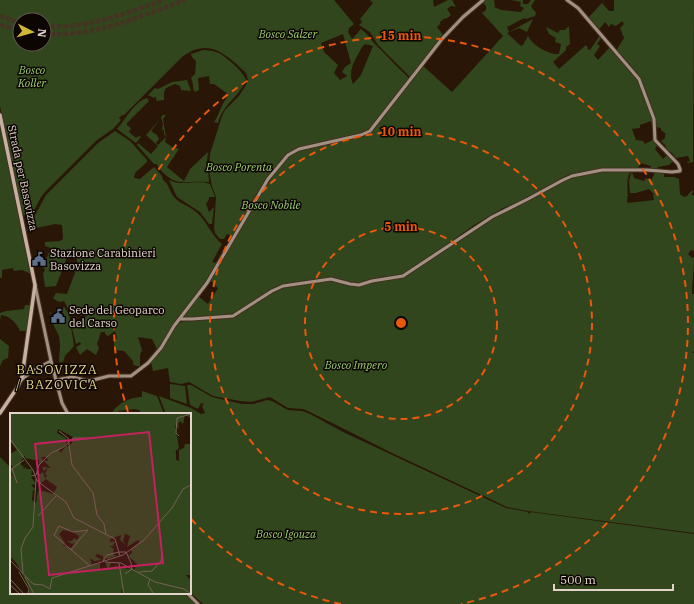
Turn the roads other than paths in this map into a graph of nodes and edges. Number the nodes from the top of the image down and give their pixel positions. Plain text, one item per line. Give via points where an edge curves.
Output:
1 (483, 0) edge
2 (567, 0) edge
3 (0, 115) edge
4 (35, 285) junction
5 (180, 319) junction
6 (50, 361) junction
7 (25, 374) junction
8 (56, 380) junction
9 (0, 413) edge
10 (67, 413) edge
11 (188, 594) edge
12 (198, 604) edge

1 - 5 street via 462,17 442,39 370,131 299,149 284,160 262,187 207,283
2 - 5 street via 578,8 639,79 654,119 655,140 678,164 680,171 602,170 572,176 492,217 403,276 359,285 330,279 284,286 233,316
3 - 4 main road, Strada per Basovizza
4 - 6 street
4 - 7 main road, Strada per Basovizza
5 - 8 street via 155,356 131,376 109,376 89,381 72,377
6 - 7 street
6 - 8 street
7 - 9 main road, Strada per Basovizza
8 - 10 street
11 - 12 street

